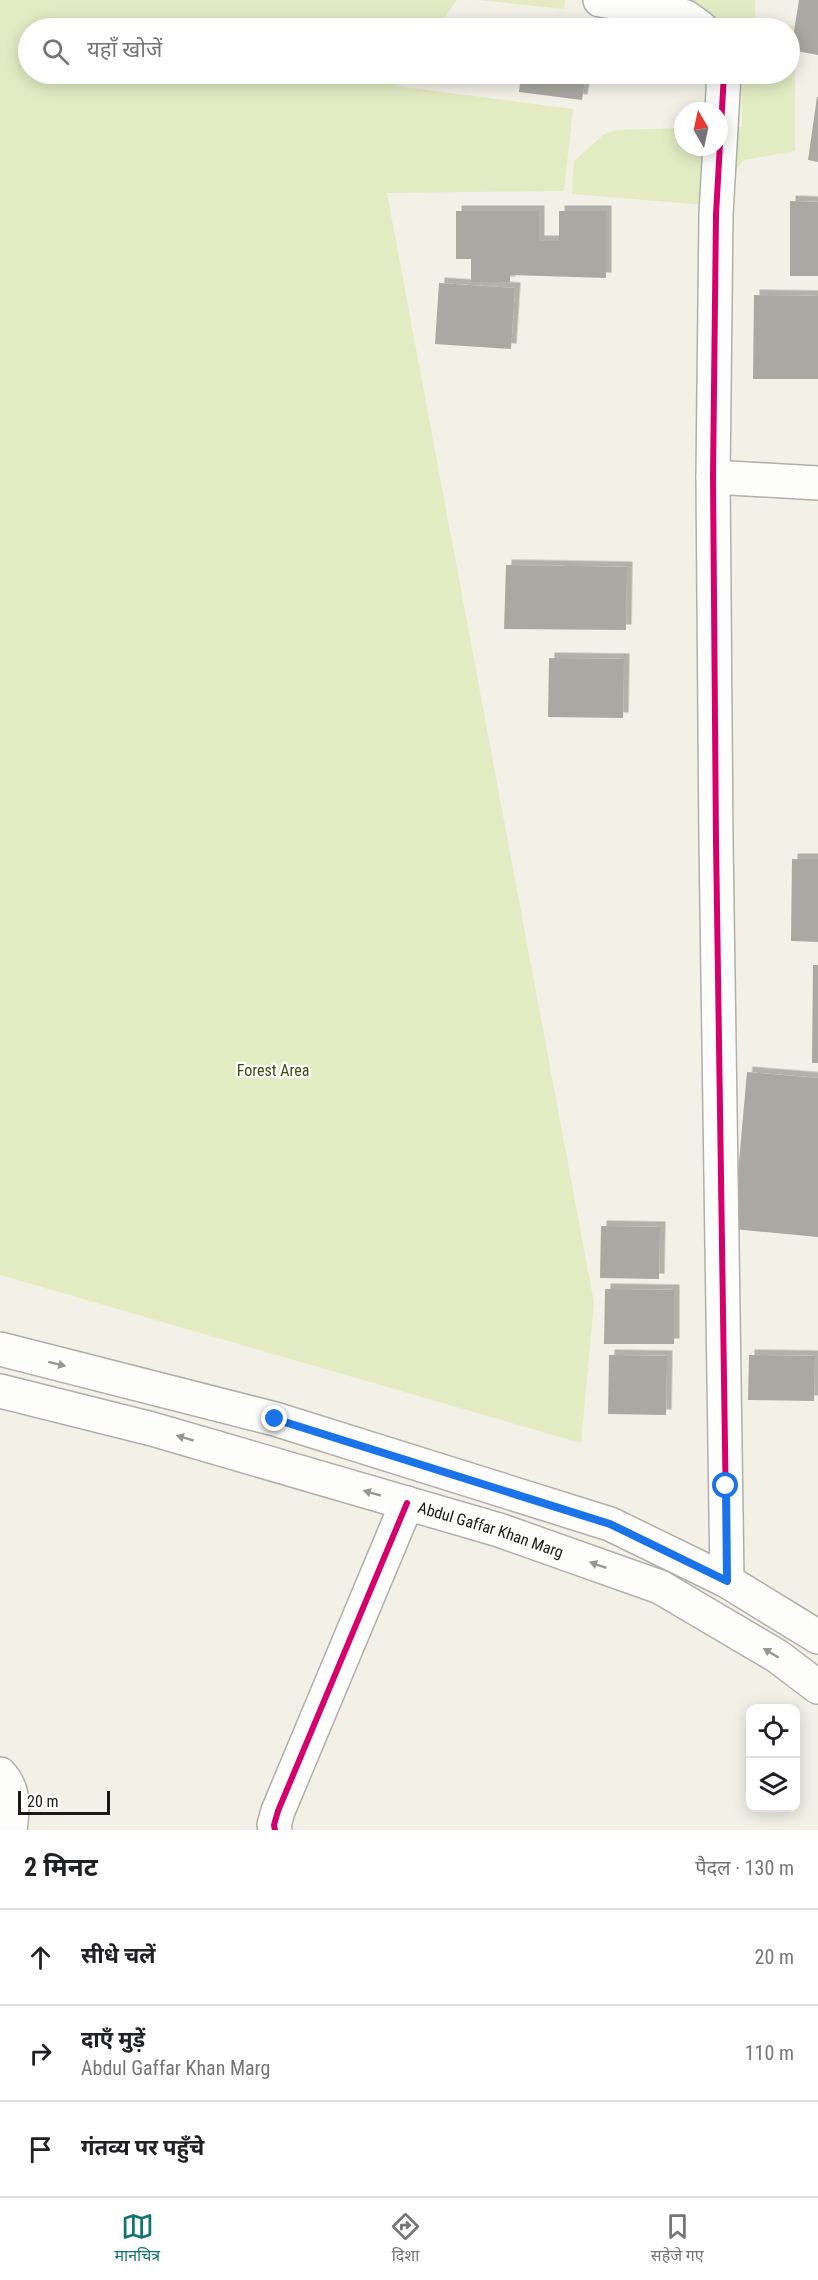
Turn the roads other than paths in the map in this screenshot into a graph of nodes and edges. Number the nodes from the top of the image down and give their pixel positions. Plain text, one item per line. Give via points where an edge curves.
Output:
1 (600, 0) edge
2 (687, 18) edge
3 (723, 84) edge
4 (713, 477) junction
5 (818, 483) edge
6 (0, 1349) edge
7 (0, 1391) edge
8 (407, 1503) junction
9 (727, 1581) junction
10 (818, 1637) edge
11 (818, 1687) edge
12 (0, 1774) edge
13 (10, 1830) edge
14 (275, 1830) edge

1 - 2 street via 655,8
3 - 4 street via 716,214
4 - 5 street
4 - 9 street
6 -> 9 street via 275,1419 599,1521
8 -> 7 street, Abdul Gaffar Khan Marg via 152,1429
11 -> 8 street, Abdul Gaffar Khan Marg via 777,1656 660,1587 499,1530
8 - 14 street via 278,1811
9 - 10 street
12 - 13 street via 8,1782 14,1806

